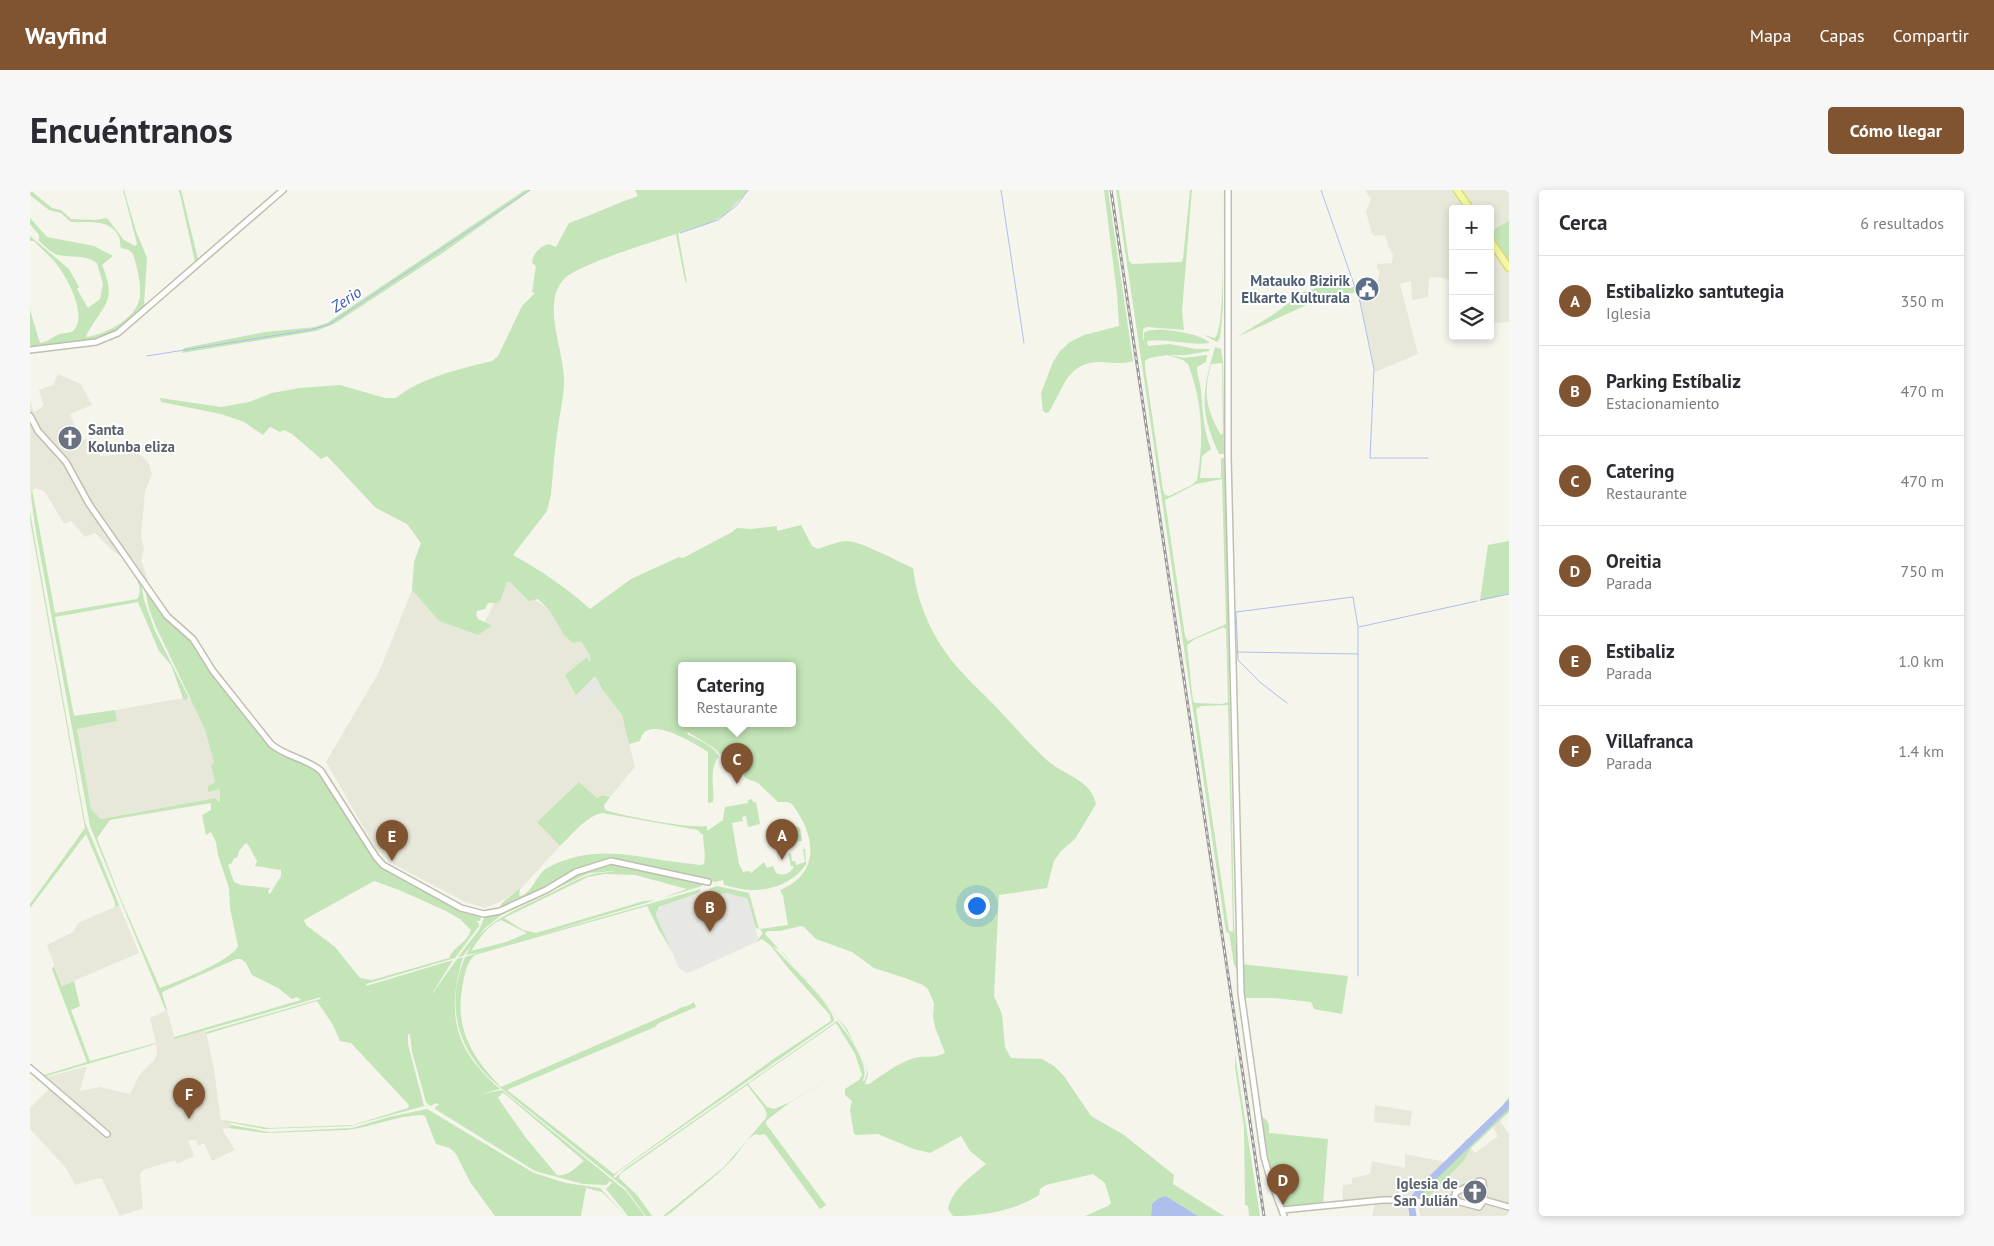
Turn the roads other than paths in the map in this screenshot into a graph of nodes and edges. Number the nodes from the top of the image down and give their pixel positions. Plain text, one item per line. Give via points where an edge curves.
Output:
1 (283, 190) edge
2 (1228, 190) edge
3 (1457, 190) edge
4 (1467, 205) edge
5 (1494, 246) edge
6 (1509, 268) edge
7 (30, 350) edge
8 (30, 416) edge
9 (708, 882) dead end
10 (30, 1068) edge
11 (107, 1134) dead end
12 (1454, 1198) junction
13 (1484, 1200) junction
14 (1509, 1207) edge
15 (1282, 1210) junction
16 (1284, 1216) edge

1 - 7 street via 118,333 96,342
2 - 15 street via 1228,456 1241,1000 1264,1157
3 - 4 main road
5 - 6 main road
8 - 9 street via 41,435 66,462 90,504 167,616 193,639 213,671 271,744 321,771 383,865 461,908 484,914 500,911 576,872 611,861
10 - 11 street
12 - 13 street via 1476,1207 1481,1206
12 - 13 street via 1456,1192 1480,1181 1484,1186
12 - 15 street via 1422,1202 1384,1200
13 - 14 street
15 - 16 street

